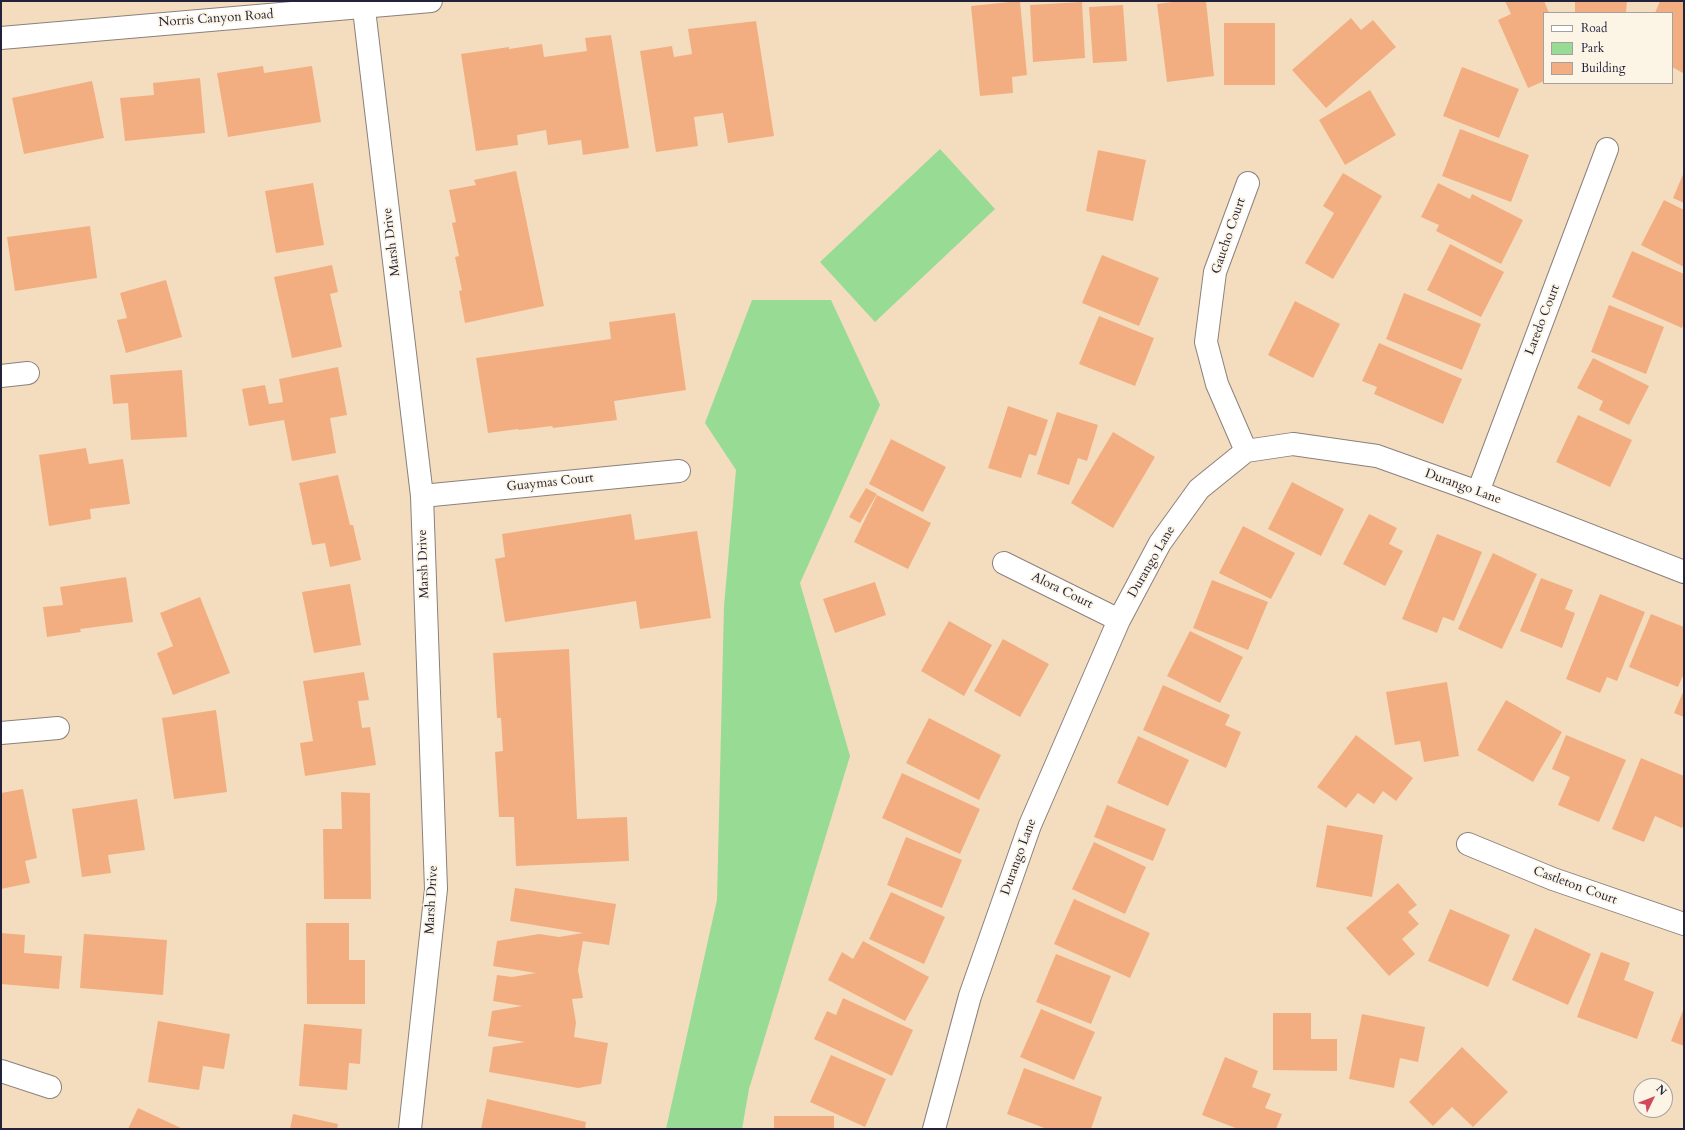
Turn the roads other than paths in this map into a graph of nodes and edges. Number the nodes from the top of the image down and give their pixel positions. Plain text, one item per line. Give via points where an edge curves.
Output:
1 (431, 1) edge
2 (363, 4) edge
3 (1, 38) edge
4 (1607, 149) dead end
5 (1248, 183) dead end
6 (28, 373) dead end
7 (1, 376) edge
8 (1246, 451) junction
9 (679, 471) dead end
10 (1478, 492) junction
11 (422, 496) junction
12 (1004, 563) dead end
13 (1684, 572) edge
14 (1119, 620) junction
15 (58, 728) dead end
16 (1, 733) edge
17 (1468, 844) dead end
18 (1684, 924) edge
19 (1, 1071) edge
20 (50, 1087) dead end
21 (410, 1129) edge
22 (934, 1129) edge

1 - 2 street, Norris Canyon Road
2 - 3 street, Norris Canyon Road
2 - 11 street, Marsh Drive
4 - 10 street, Laredo Court
5 - 8 street, Gaucho Court via 1215,272 1206,342 1217,384
6 - 7 street
8 - 10 street, Durango Lane via 1293,444 1377,456
8 - 14 street, Durango Lane via 1199,489 1160,543
9 - 11 street, Guaymas Court
10 - 13 street, Durango Lane
11 - 21 street, Marsh Drive via 436,888
12 - 14 street, Alora Court
14 - 22 street, Durango Lane via 1030,825 970,996
15 - 16 street
17 - 18 street, Castleton Court via 1553,879
19 - 20 street

